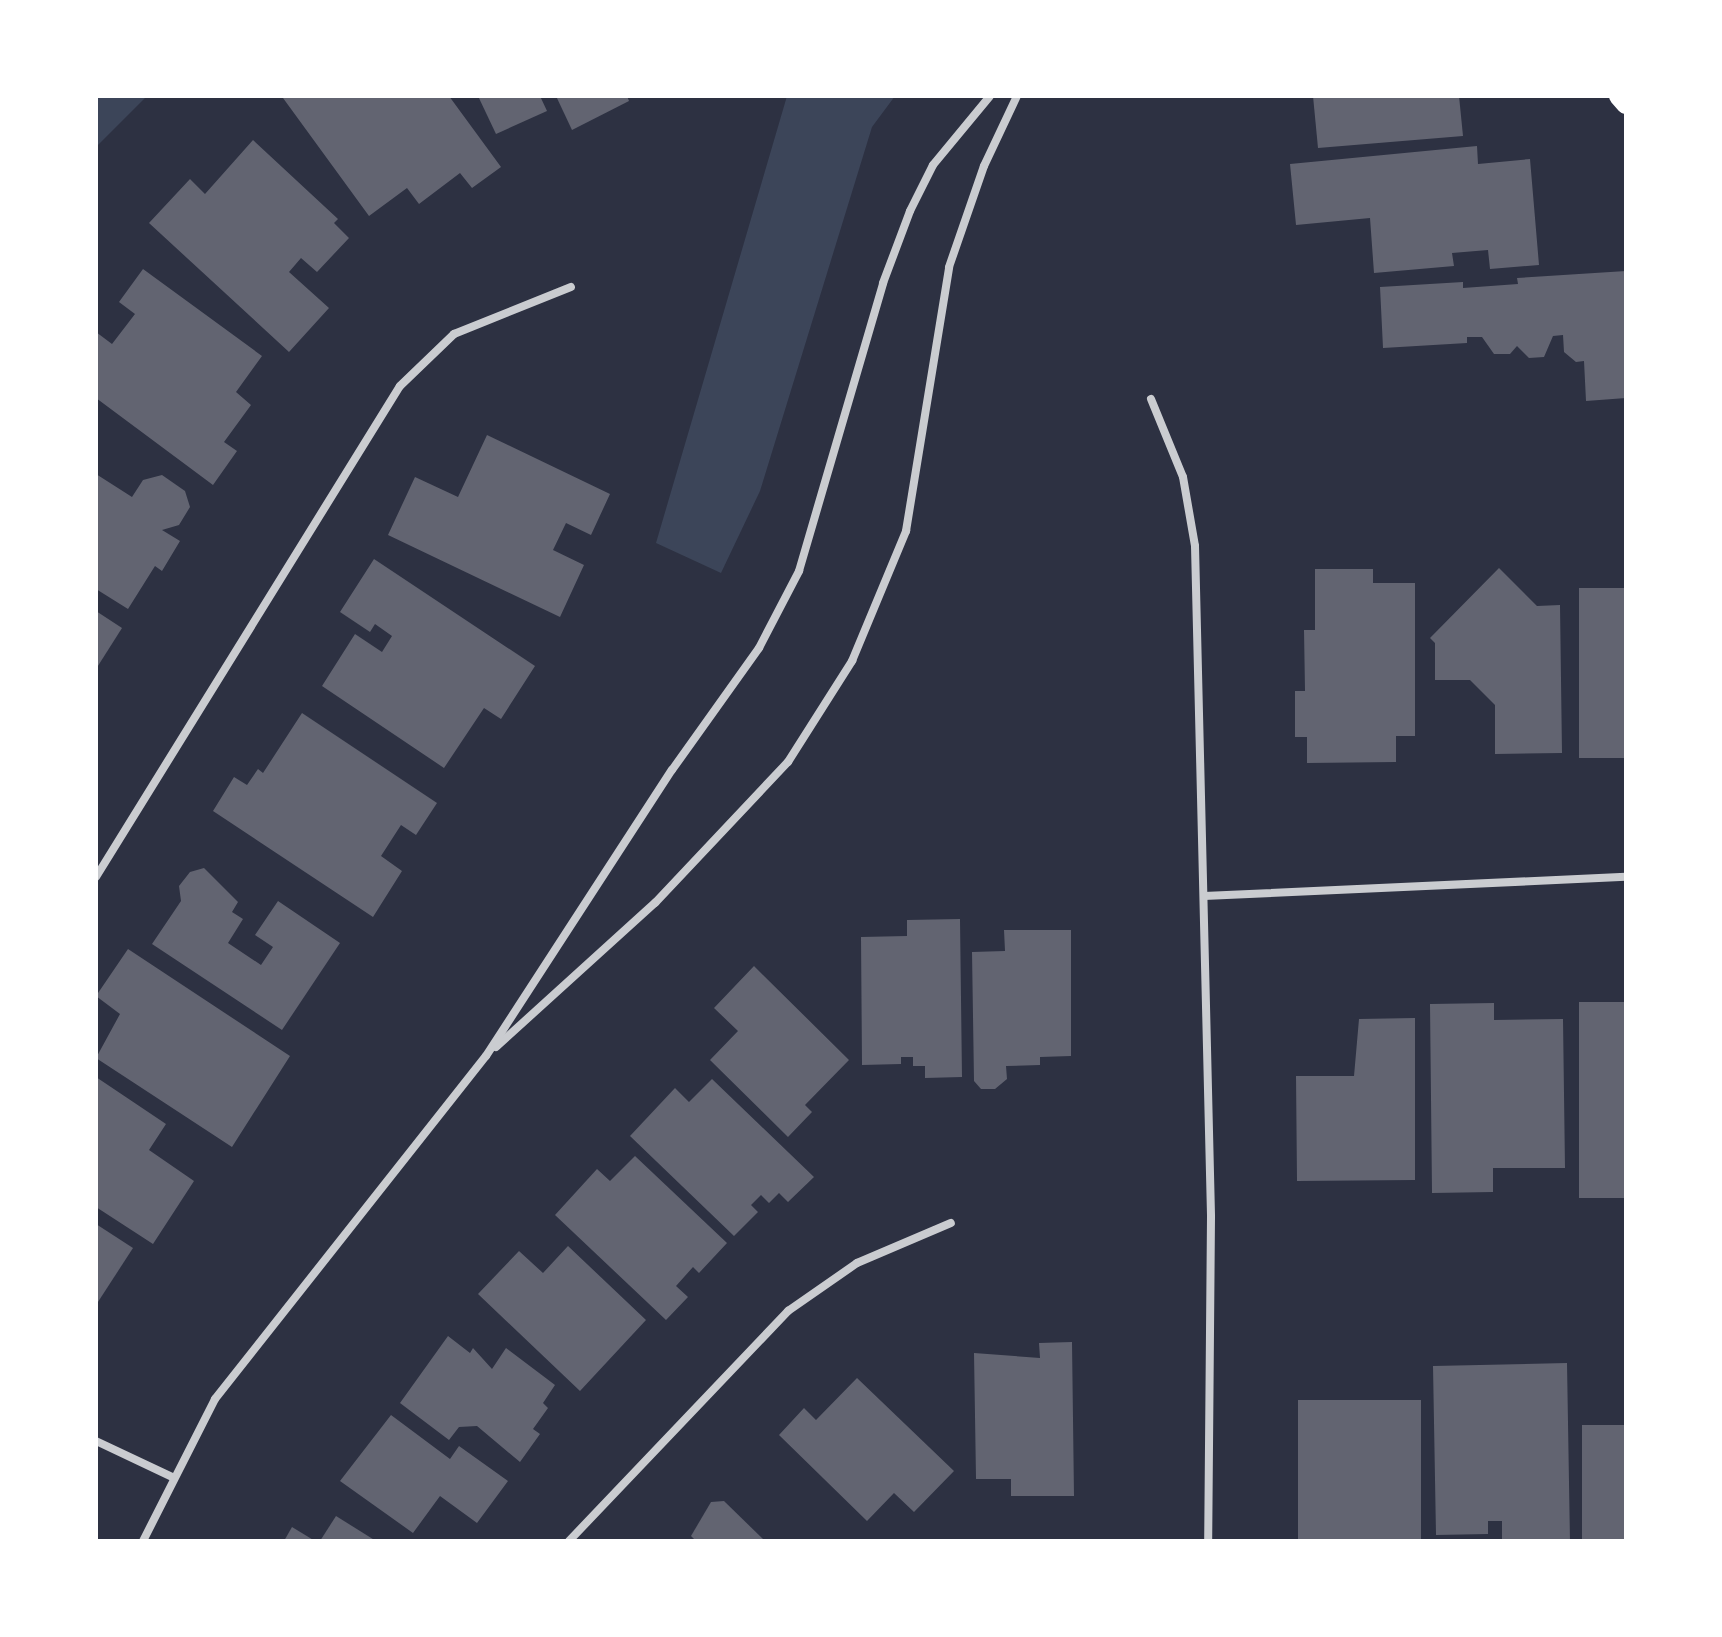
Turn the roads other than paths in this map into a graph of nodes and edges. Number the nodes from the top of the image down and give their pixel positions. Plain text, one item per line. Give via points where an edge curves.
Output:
1 (990, 96) edge
2 (1017, 96) edge
3 (1619, 96) edge
4 (1626, 104) edge
5 (571, 287) dead end
6 (1151, 399) dead end
7 (96, 877) edge
8 (1626, 877) edge
9 (1204, 896) junction
10 (486, 1056) junction
11 (951, 1223) dead end
12 (96, 1441) edge
13 (172, 1477) junction
14 (143, 1541) edge
15 (569, 1541) edge
16 (1208, 1541) edge

1 - 10 street via 933,165 910,211 883,283 799,571 759,648 672,770
2 - 10 street via 984,166 949,267 906,531 852,661 788,762 655,903
3 - 4 main road
5 - 7 street via 454,334 400,386
6 - 9 street via 1183,477 1195,546
8 - 9 street
9 - 16 street via 1211,1217
10 - 13 street via 215,1399
11 - 15 street via 857,1263 788,1311
12 - 13 street
13 - 14 street

